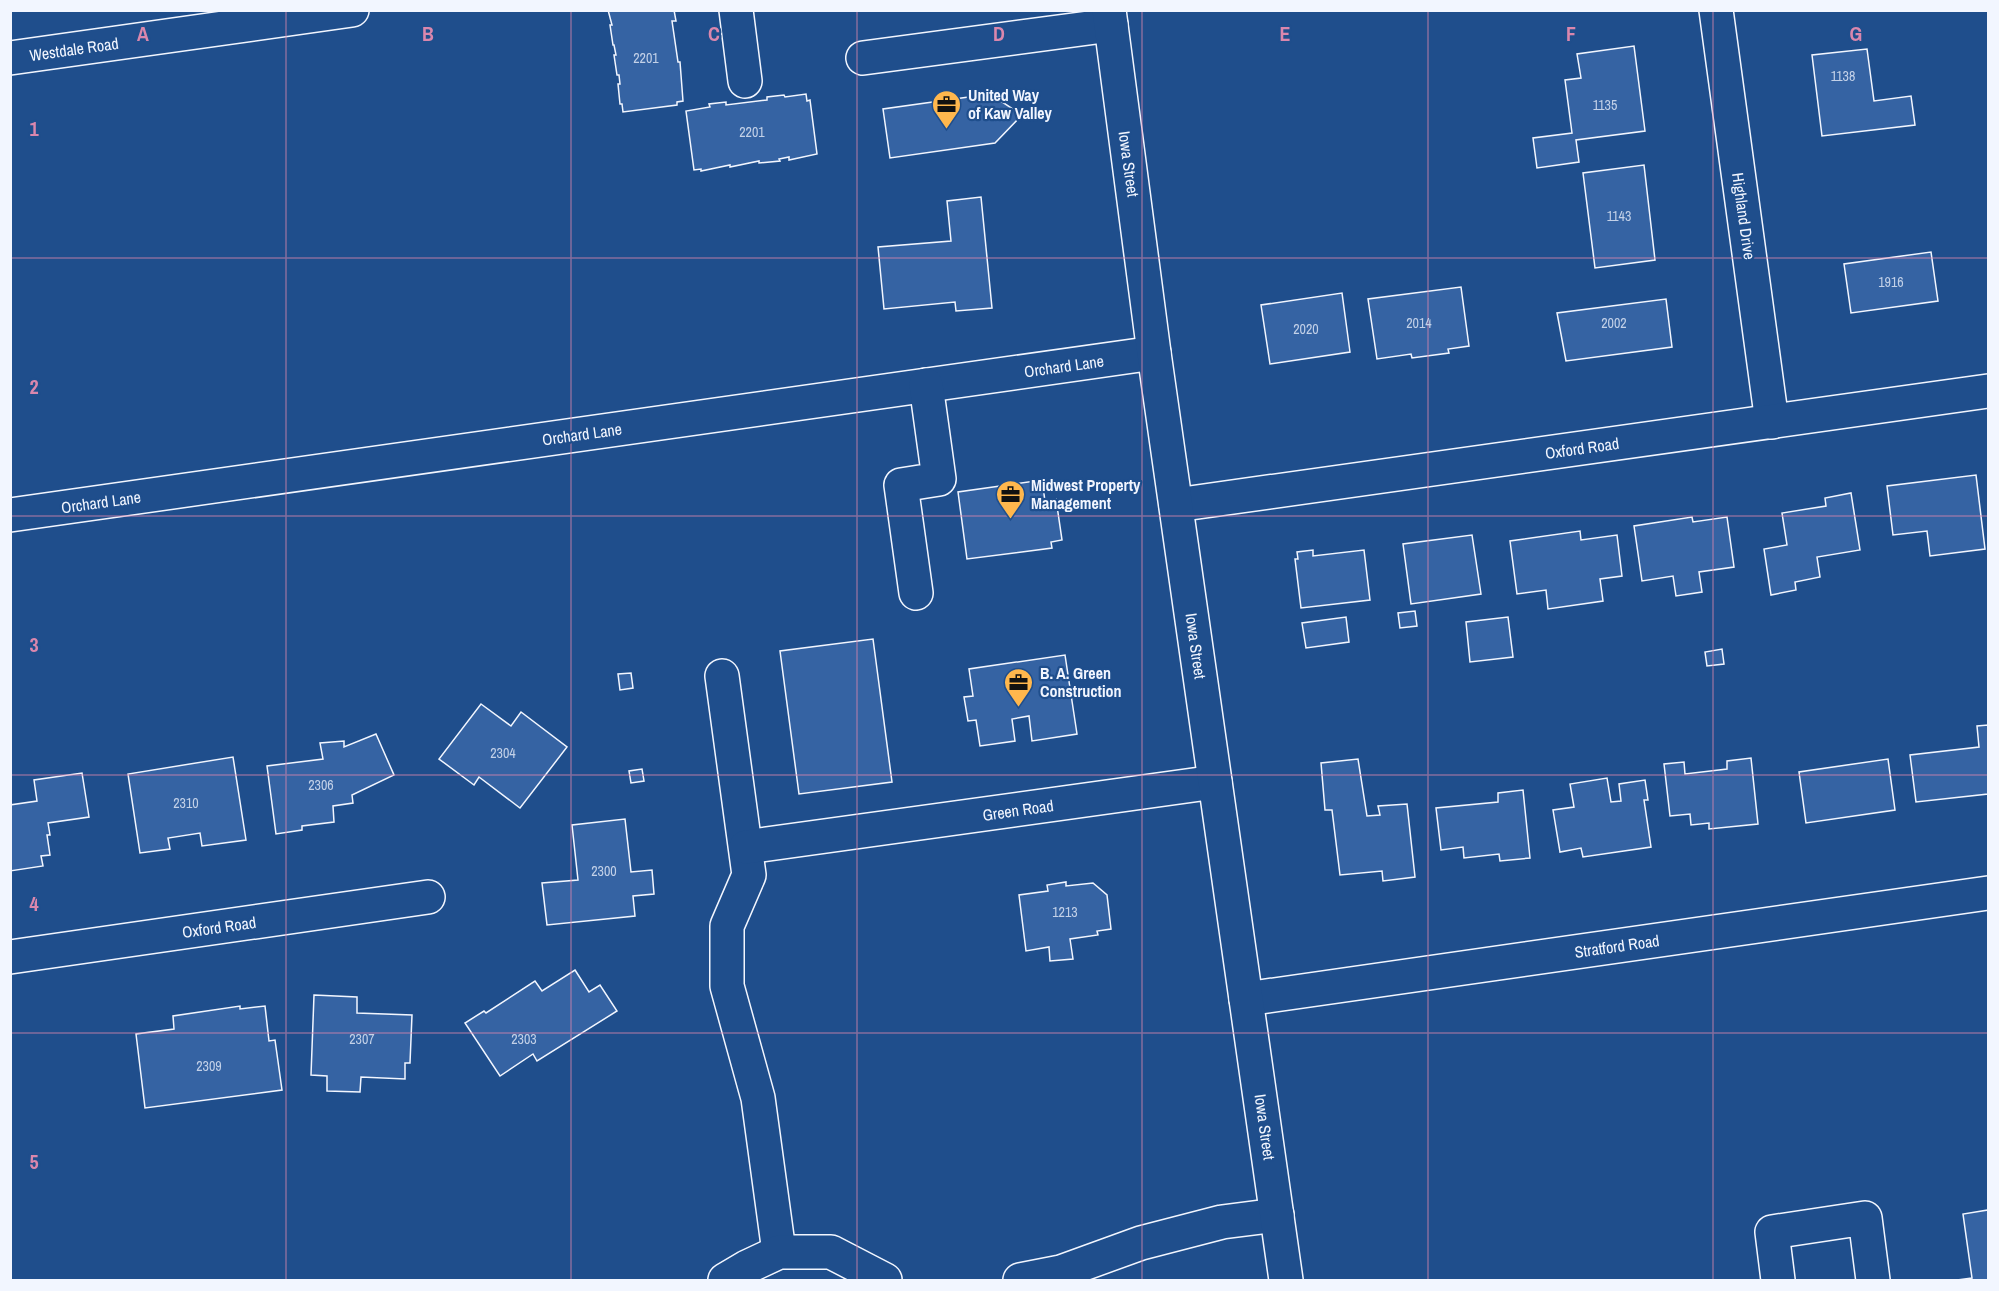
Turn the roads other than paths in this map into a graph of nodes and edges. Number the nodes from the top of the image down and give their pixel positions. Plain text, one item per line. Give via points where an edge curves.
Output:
1 (352, 10) edge
2 (736, 10) edge
3 (1716, 10) edge
4 (1110, 18) edge
5 (10, 58) edge
6 (864, 58) dead end
7 (746, 81) dead end
8 (1154, 353) junction
9 (926, 385) junction
10 (1989, 392) edge
11 (1772, 422) junction
12 (1176, 505) junction
13 (10, 515) edge
14 (916, 593) dead end
15 (722, 675) dead end
16 (1215, 782) junction
17 (746, 848) junction
18 (1989, 893) edge
19 (428, 897) dead end
20 (10, 957) edge
21 (1246, 999) junction
22 (1277, 1215) junction
23 (779, 1252) junction
24 (725, 1281) edge
25 (885, 1281) edge
26 (1020, 1281) edge
27 (1286, 1281) edge
28 (1778, 1281) edge
29 (1873, 1281) edge

1 - 5 main road, Westdale Road
2 - 7 main road
3 - 11 main road, Highland Drive
4 - 6 main road
4 - 8 main road, Iowa Street
8 - 9 main road, Orchard Lane
8 - 12 main road, Iowa Street
9 - 13 main road, Orchard Lane
9 - 14 main road via 939,479 901,485
10 - 11 main road, Oxford Road
11 - 12 main road, Oxford Road
12 - 16 main road, Iowa Street
15 - 17 main road
16 - 17 main road, Green Road
16 - 21 main road, Iowa Street
17 - 23 main road via 749,875 727,926 727,986 758,1098
18 - 21 main road, Stratford Road
19 - 20 main road, Oxford Road
21 - 22 main road, Iowa Street
22 - 26 main road via 1222,1222
22 - 27 main road, Iowa Street
23 - 24 main road
23 - 25 main road via 831,1252
28 - 29 main road via 1772,1232 1865,1218

